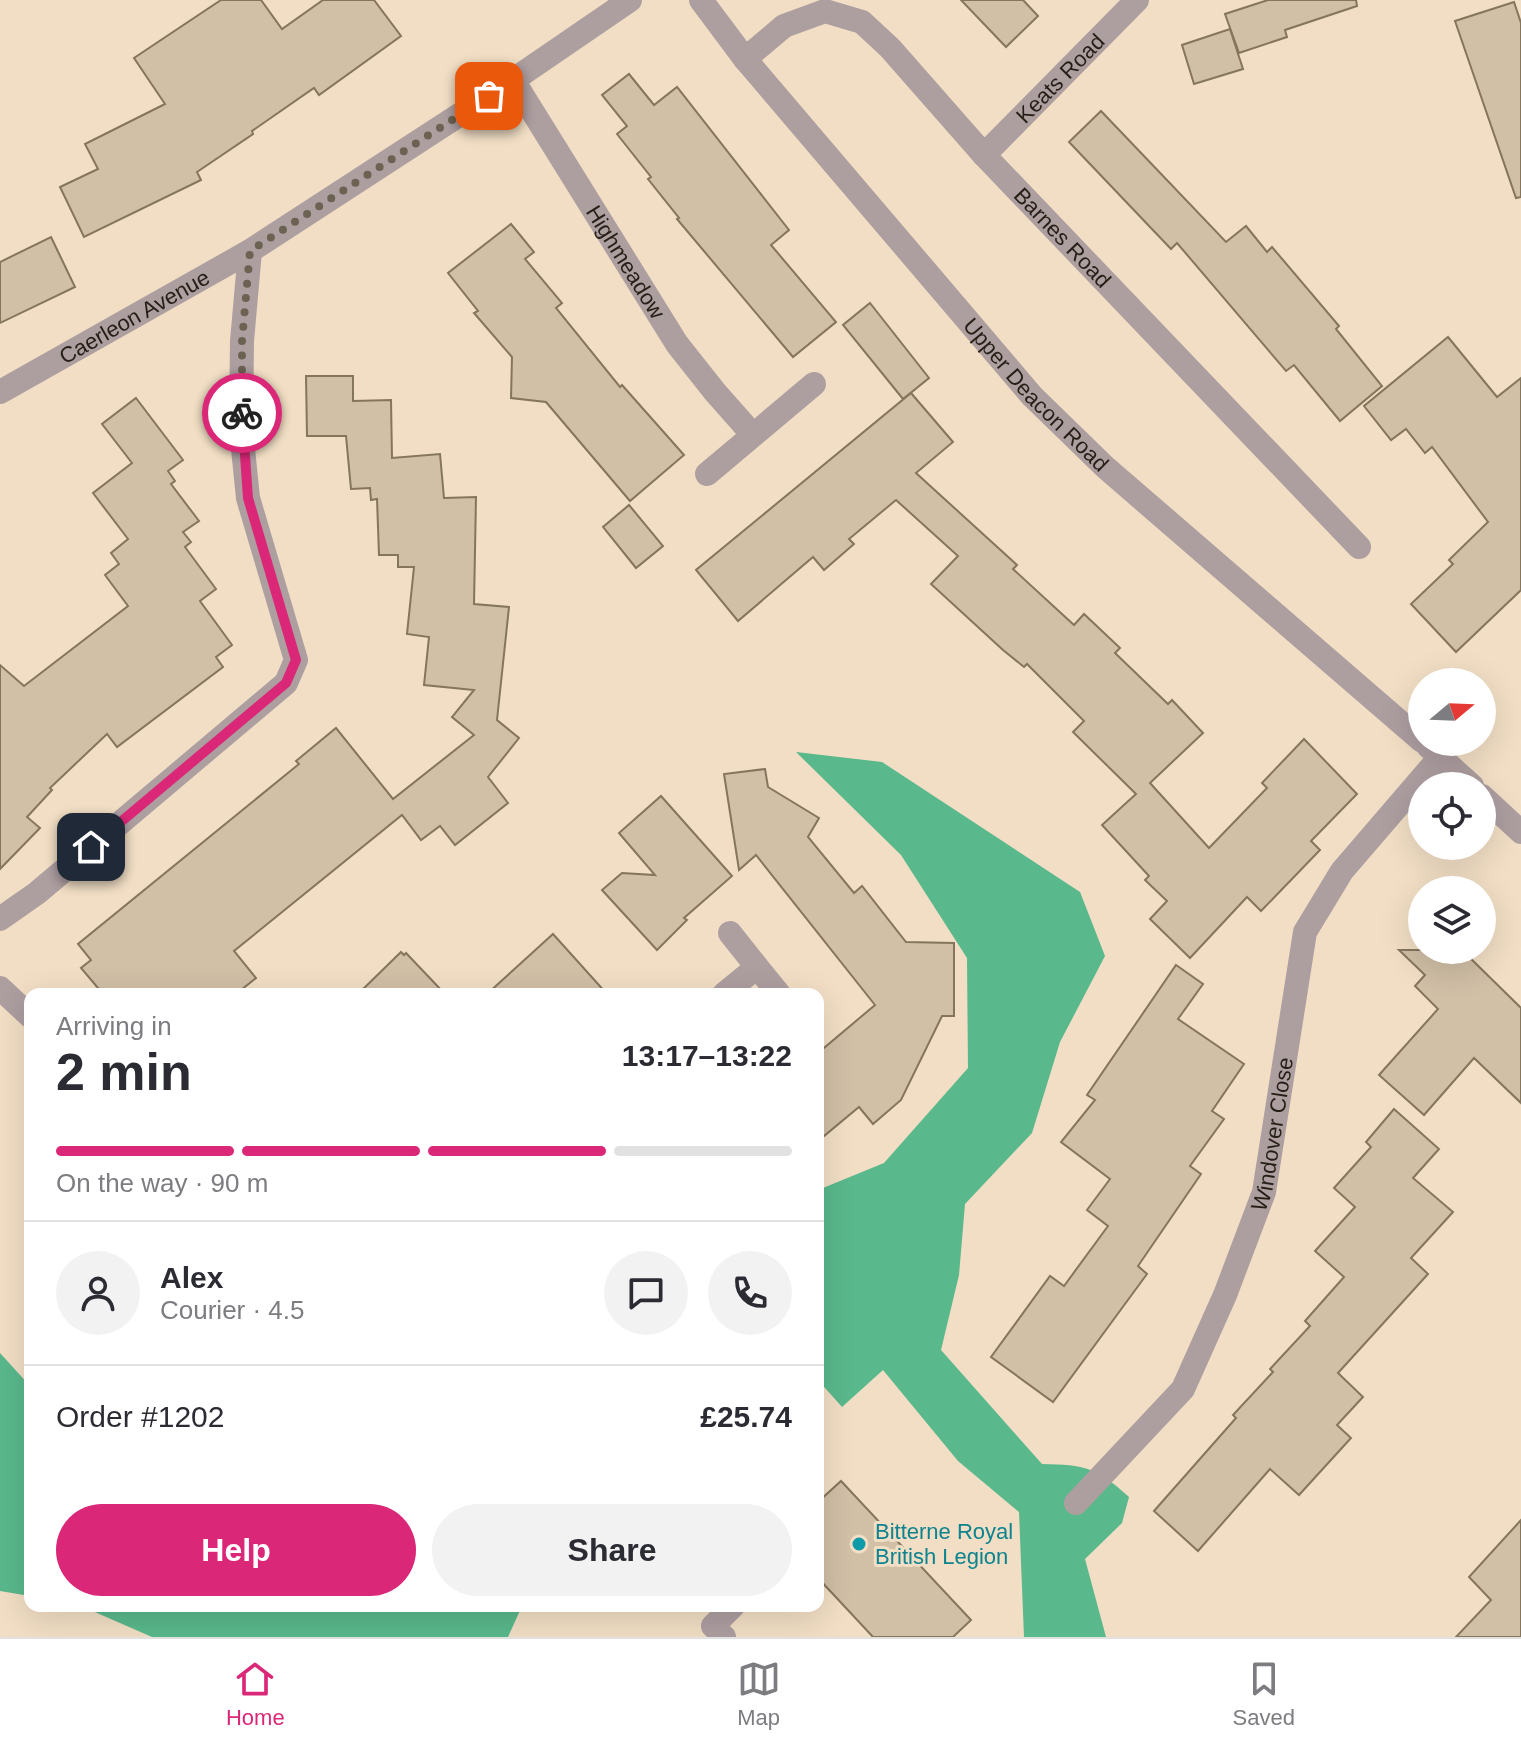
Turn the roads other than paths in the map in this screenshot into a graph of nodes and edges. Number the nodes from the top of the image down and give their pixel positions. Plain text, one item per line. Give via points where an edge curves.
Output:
1 (630, 0) edge
2 (701, 0) edge
3 (1137, 0) edge
4 (745, 59) junction
5 (513, 80) junction
6 (984, 155) junction
7 (250, 251) junction
8 (814, 384) dead end
9 (0, 392) edge
10 (753, 435) junction
11 (707, 474) dead end
12 (1359, 547) dead end
13 (1408, 729) edge
14 (1423, 756) edge
15 (1439, 756) edge
16 (1457, 772) edge
17 (1496, 809) edge
18 (1521, 832) edge
19 (0, 919) edge
20 (730, 933) dead end
21 (757, 967) junction
22 (0, 988) edge
23 (731, 988) edge
24 (774, 988) edge
25 (24, 1010) edge
26 (1076, 1503) dead end
27 (727, 1612) edge
28 (724, 1637) edge

1 - 5 street, Caerleon Avenue
2 - 4 street, Upper Deacon Road
3 - 6 street, Keats Road
4 - 6 street, Barnes Road via 784,26 825,11 862,22
4 - 13 street, Upper Deacon Road via 1032,396 1117,478
5 - 7 street, Caerleon Avenue
5 - 10 street, Highmeadow via 677,344
6 - 12 street, Barnes Road
7 - 9 street, Caerleon Avenue
7 - 19 street via 241,429 248,498 296,660 286,683
8 - 10 street
10 - 11 street
14 - 26 street, Windover Close via 1305,932 1264,1192 1183,1389
15 - 16 street, Upper Deacon Road
17 - 18 street
20 - 21 street
21 - 23 street
21 - 24 street
22 - 25 street
27 - 28 street via 713,1626

